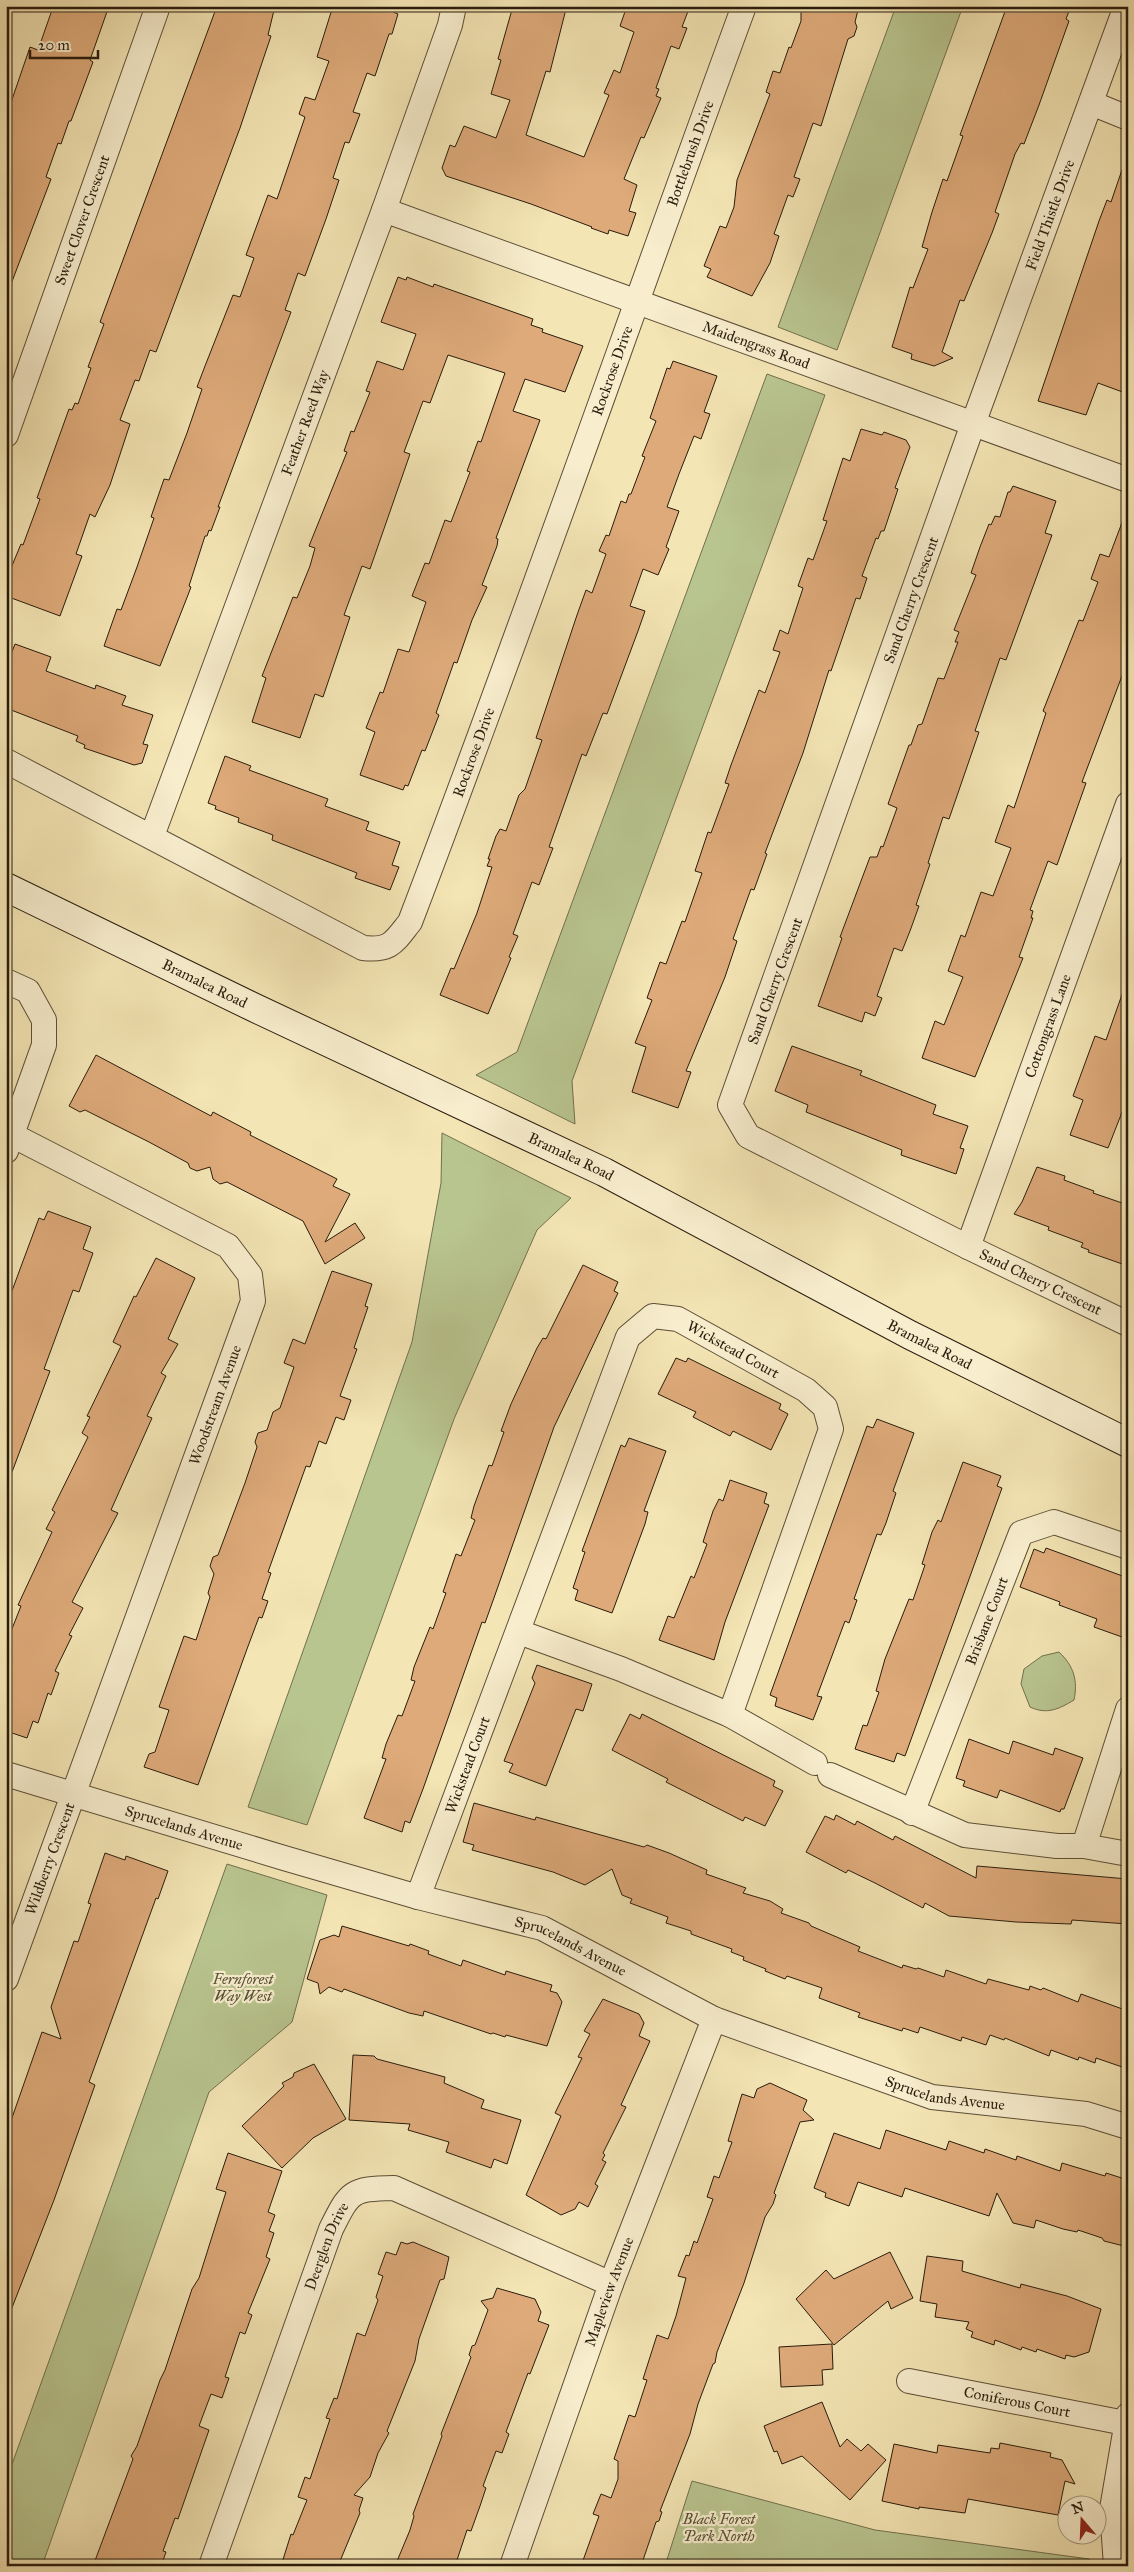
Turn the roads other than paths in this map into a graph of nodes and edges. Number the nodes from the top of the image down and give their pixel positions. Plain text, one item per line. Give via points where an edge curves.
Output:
1 (158, 6) edge
2 (454, 6) edge
3 (744, 6) edge
4 (1126, 6) edge
5 (1090, 103) junction
6 (1128, 118) edge
7 (384, 210) junction
8 (636, 300) junction
9 (973, 424) junction
10 (6, 436) edge
11 (1128, 480) edge
12 (6, 762) edge
13 (1128, 804) edge
14 (152, 836) junction
15 (6, 886) edge
16 (6, 981) edge
17 (9, 1143) edge
18 (968, 1247) junction
19 (1128, 1324) edge
20 (1128, 1443) edge
21 (1128, 1547) edge
22 (519, 1632) junction
23 (1128, 1709) edge
24 (730, 1715) junction
25 (6, 1774) edge
26 (75, 1796) junction
27 (912, 1813) junction
28 (1084, 1846) junction
29 (1128, 1854) edge
30 (418, 1897) junction
31 (6, 1979) edge
32 (714, 2019) junction
33 (1128, 2127) edge
34 (611, 2284) junction
35 (909, 2382) dead end
36 (1126, 2419) edge
37 (211, 2566) edge
38 (512, 2566) edge
39 (1116, 2566) edge

1 - 10 street, Sweet Clover Crescent
2 - 7 street, Feather Reed Way
3 - 8 street, Bottlebrush Drive
4 - 5 street, Field Thistle Drive
5 - 6 street
5 - 9 street, Field Thistle Drive
7 - 8 street, Maidengrass Road
7 - 14 street, Feather Reed Way
8 - 9 street, Maidengrass Road
8 - 14 street, Rockrose Drive via 477,747 410,922 391,945 379,950 363,948
9 - 11 street, Maidengrass Road
9 - 18 street, Sand Cherry Crescent via 730,1105 748,1136
12 - 14 street
13 - 18 street, Cottongrass Lane
15 - 20 main road, Bramalea Road via 604,1172 910,1335
16 - 17 street via 28,991 44,1020 44,1044
17 - 26 street, Woodstream Avenue via 228,1246 250,1275 254,1301
18 - 19 street, Sand Cherry Crescent
21 - 27 street, Brisbane Court via 1054,1522 1021,1533
22 - 24 street via 621,1669
22 - 24 street, Wickstead Court via 628,1337 653,1316 678,1319 806,1390 826,1407 831,1429
22 - 30 street, Wickstead Court
23 - 28 street
24 - 27 street via 822,1769
25 - 26 street, Sprucelands Avenue
26 - 30 street, Sprucelands Avenue
26 - 31 street, Wildberry Crescent
27 - 28 street via 965,1835
28 - 29 street
30 - 32 street, Sprucelands Avenue via 542,1928
32 - 33 street, Sprucelands Avenue via 932,2097 1086,2114
32 - 34 street, Mapleview Avenue
34 - 37 street, Deerglen Drive via 394,2188 364,2188 345,2200 331,2229
34 - 38 street, Mapleview Avenue
35 - 36 street, Coniferous Court
36 - 39 street via 1112,2509

